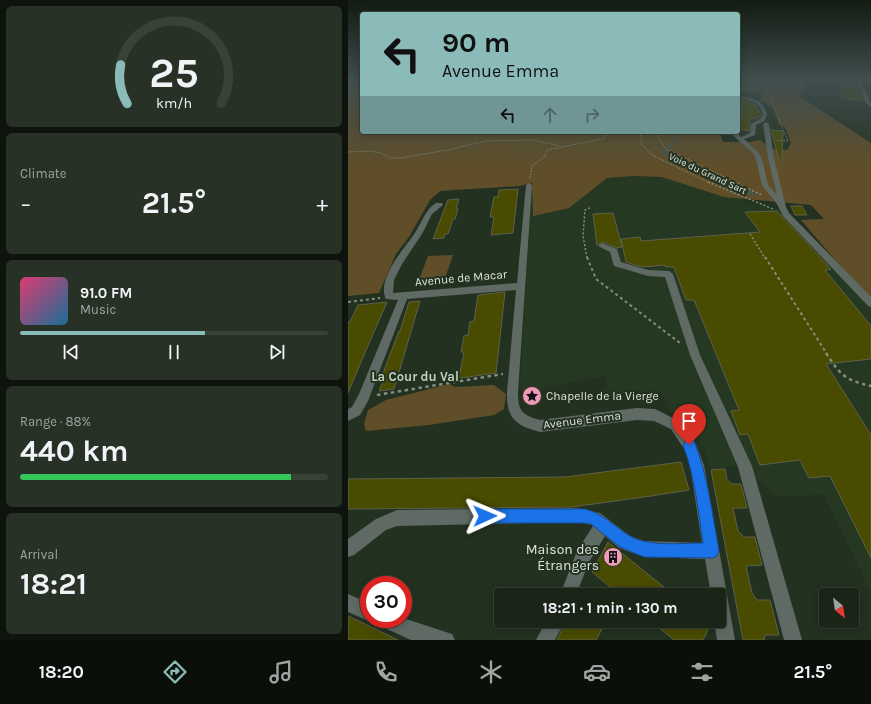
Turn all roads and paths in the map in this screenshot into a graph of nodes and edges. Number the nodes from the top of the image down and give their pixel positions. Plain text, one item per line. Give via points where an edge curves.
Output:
1 (764, 109) edge
2 (776, 109) edge
3 (766, 124) dead end
4 (608, 134) edge
5 (640, 134) edge
6 (655, 134) edge
7 (734, 134) edge
8 (767, 137) junction
9 (739, 139) junction
10 (560, 146) junction
11 (348, 152) edge
12 (529, 185) joint
13 (765, 197) dead end
14 (439, 205) dead end
15 (590, 208) dead end
16 (784, 210) junction
17 (750, 234) dead end
18 (602, 246) dead end
19 (521, 286) junction
20 (404, 296) junction
21 (389, 297) junction
22 (348, 302) edge
23 (871, 303) edge
24 (695, 355) junction
25 (496, 375) dead end
26 (871, 386) edge
27 (374, 395) dead end
28 (348, 415) edge
29 (603, 524) junction
30 (348, 549) edge
31 (712, 550) junction
32 (571, 588) edge
33 (718, 588) edge
34 (348, 603) edge
35 (360, 608) edge
36 (404, 628) edge
37 (552, 628) edge
38 (724, 628) edge
39 (446, 640) edge
40 (545, 640) edge
41 (726, 640) edge
42 (793, 640) edge

1 - 9 street via 765,115 754,124 753,134
2 - 8 path via 788,141
3 - 8 street
4 - 10 path via 602,139
5 - 16 path, Voie du Grand Sart via 642,145 652,155 754,202
6 - 13 path via 668,150
7 - 9 street
8 - 16 street
9 - 16 street via 755,152 765,185
10 - 11 path via 541,141 485,141 400,158 390,158 376,152
10 - 12 path via 547,150 545,156 532,166
12 - 19 street, Avenue Emma
14 - 21 street via 428,214 418,235 402,254 388,287
15 - 24 path via 585,210 583,221 586,249 596,279
16 - 23 street
17 - 26 path via 837,370 851,381
18 - 24 street via 614,251 617,264 648,272 669,274
19 - 20 street, Avenue de Macar
19 - 31 street, Avenue Emma via 512,399 515,414 526,423 540,426 637,414 655,415 675,425 689,445 696,465
20 - 21 street, Avenue de Macar
20 - 28 street, Avenue de Macar via 364,397 356,411
21 - 22 path
24 - 42 street via 745,466
25 - 27 path
29 - 30 street via 594,518 576,515 397,518 381,524
29 - 31 street via 625,542 644,549
29 - 32 street via 583,557
31 - 33 street, Avenue Emma
34 - 35 street
36 - 39 street
37 - 40 street
38 - 41 street, Avenue Emma

